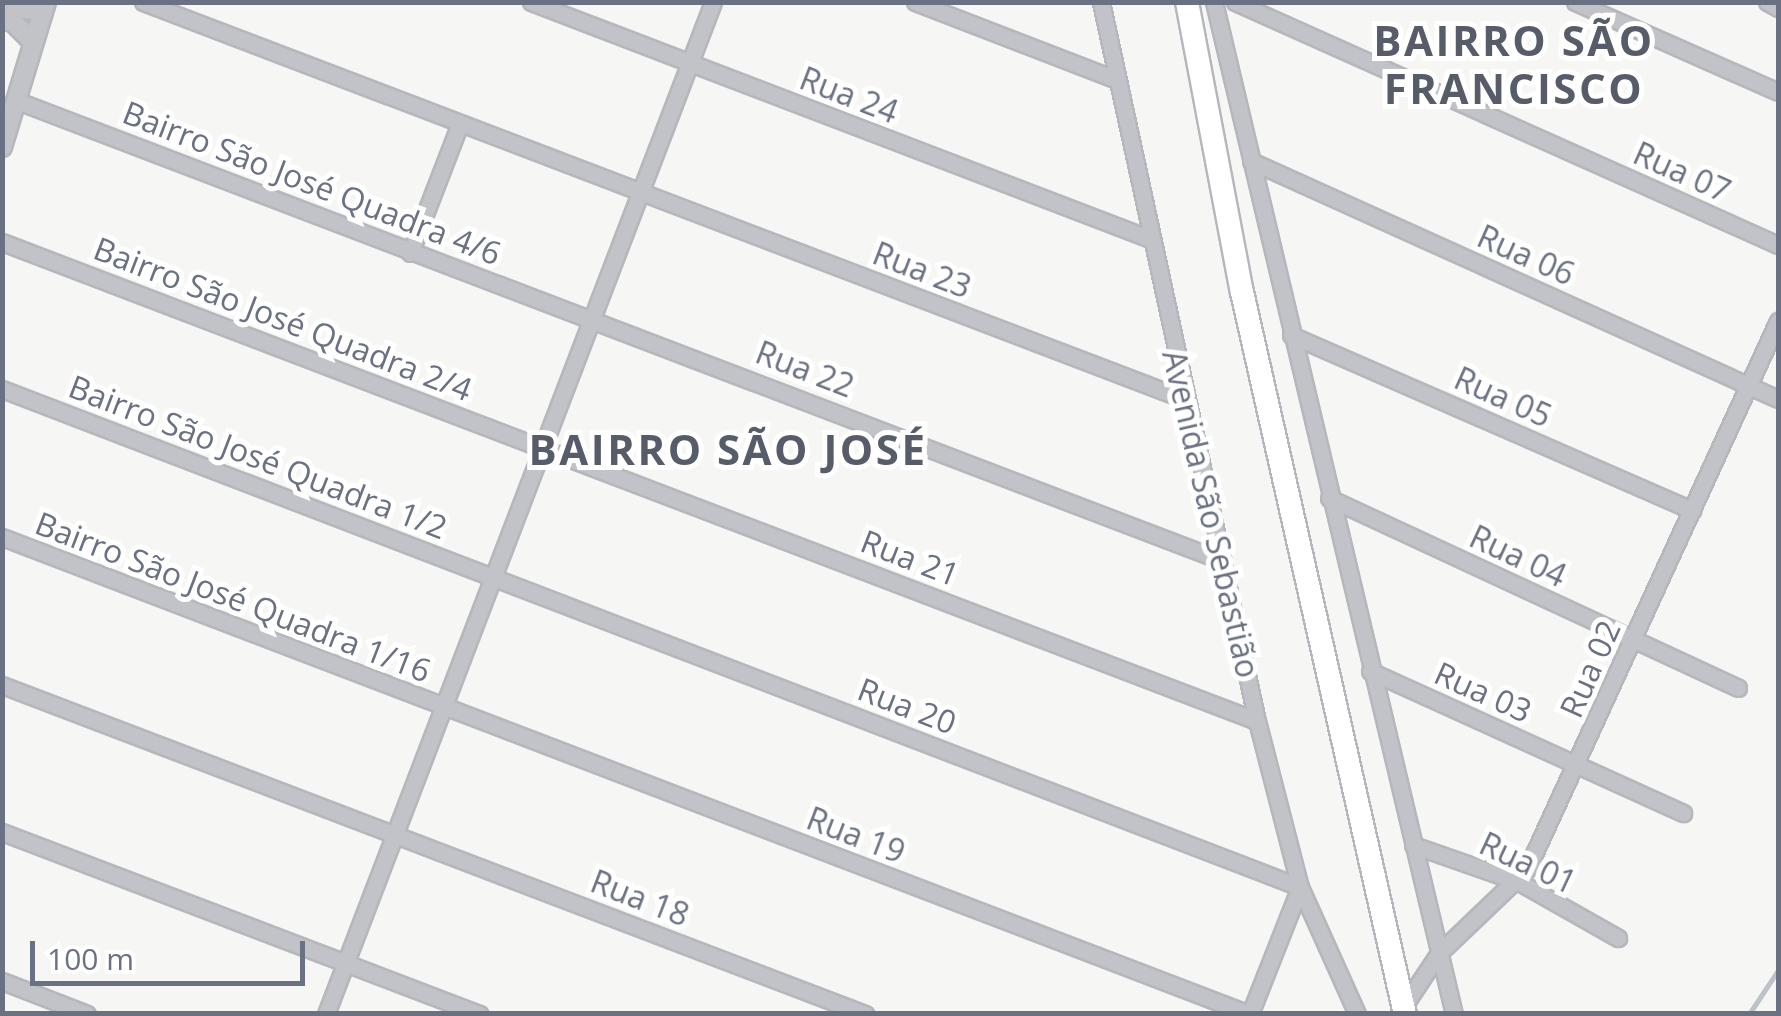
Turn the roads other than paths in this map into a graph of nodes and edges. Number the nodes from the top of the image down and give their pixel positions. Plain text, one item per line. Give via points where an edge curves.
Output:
1 (144, 2) edge
2 (530, 2) edge
3 (712, 2) edge
4 (916, 2) edge
5 (1101, 2) edge
6 (1188, 2) edge
7 (1214, 2) edge
8 (1235, 2) edge
9 (1575, 2) edge
10 (1767, 2) edge
11 (2, 6) edge
12 (45, 7) edge
13 (1778, 8) edge
14 (2, 21) edge
15 (34, 42) junction
16 (690, 64) junction
17 (1115, 79) junction
18 (1778, 92) edge
19 (15, 100) junction
20 (460, 126) junction
21 (2, 147) edge
22 (1251, 160) junction
23 (638, 192) junction
24 (1148, 238) junction
25 (2, 242) edge
26 (1778, 245) edge
27 (410, 252) junction
28 (590, 315) junction
29 (1778, 321) edge
30 (1291, 335) junction
31 (1748, 386) junction
32 (2, 389) edge
33 (1187, 400) junction
34 (1778, 400) edge
35 (544, 447) junction
36 (1329, 498) junction
37 (1692, 510) junction
38 (2, 537) edge
39 (1223, 561) junction
40 (494, 577) junction
41 (1633, 640) junction
42 (1370, 671) junction
43 (2, 685) edge
44 (1738, 688) dead end
45 (443, 709) junction
46 (1256, 721) junction
47 (1577, 764) junction
48 (1682, 812) dead end
49 (2, 832) edge
50 (396, 834) junction
51 (1413, 844) junction
52 (1519, 882) junction
53 (1300, 887) junction
54 (1618, 938) dead end
55 (1439, 953) junction
56 (345, 962) junction
57 (2, 981) edge
58 (1404, 1010) edge
59 (1351, 1011) edge
60 (87, 1014) edge
61 (326, 1014) edge
62 (480, 1014) edge
63 (865, 1014) edge
64 (1250, 1014) edge
65 (1454, 1014) edge

1 - 20 street, Rua 23
2 - 16 street, Rua 24
3 - 16 street
4 - 17 street
5 - 17 street, Avenida São Sebastião
6 - 58 main road via 1242,292
7 - 22 street
8 - 26 street, Rua 07
9 - 18 street
10 - 13 street
11 - 12 street
12 - 15 street
14 - 15 street via 12,21
15 - 19 street
16 - 23 street
16 - 24 street, Rua 24
17 - 24 street, Avenida São Sebastião
19 - 21 street
19 - 27 street, Bairro São José Quadra 4/6
20 - 23 street, Rua 23
20 - 27 street
22 - 30 street
22 - 31 street, Rua 06
23 - 28 street
23 - 33 street, Rua 23
24 - 33 street, Avenida São Sebastião
25 - 35 street, Bairro São José Quadra 2/4
27 - 28 street, Bairro São José Quadra 4/6
28 - 35 street
28 - 39 street, Rua 22
29 - 31 street, Rua 02
30 - 36 street
30 - 37 street, Rua 05
31 - 34 street, Rua 06
31 - 37 street, Rua 02
32 - 40 street, Bairro São José Quadra 1/2
33 - 39 street, Avenida São Sebastião
35 - 40 street
35 - 46 street, Rua 21
36 - 41 street, Rua 04
36 - 42 street
37 - 41 street, Rua 02
38 - 45 street, Bairro São José Quadra 1/16
39 - 46 street, Avenida São Sebastião
40 - 45 street
40 - 53 street, Rua 20
41 - 44 street, Rua 04
41 - 47 street, Rua 02
42 - 47 street, Rua 03
42 - 51 street
43 - 50 street, Rua 18
45 - 50 street
45 - 64 street, Rua 19
46 - 53 street, Avenida São Sebastião
47 - 48 street, Rua 03
47 - 52 street, Rua 02
49 - 56 street
50 - 56 street
50 - 63 street, Rua 18
51 - 52 street, Rua 01
51 - 55 street
52 - 54 street, Rua 01
52 - 55 street, Rua 02
53 - 59 street, Avenida São Sebastião
53 - 64 street
55 - 58 street, Rua 02
55 - 65 street
56 - 61 street
56 - 62 street
57 - 60 street

